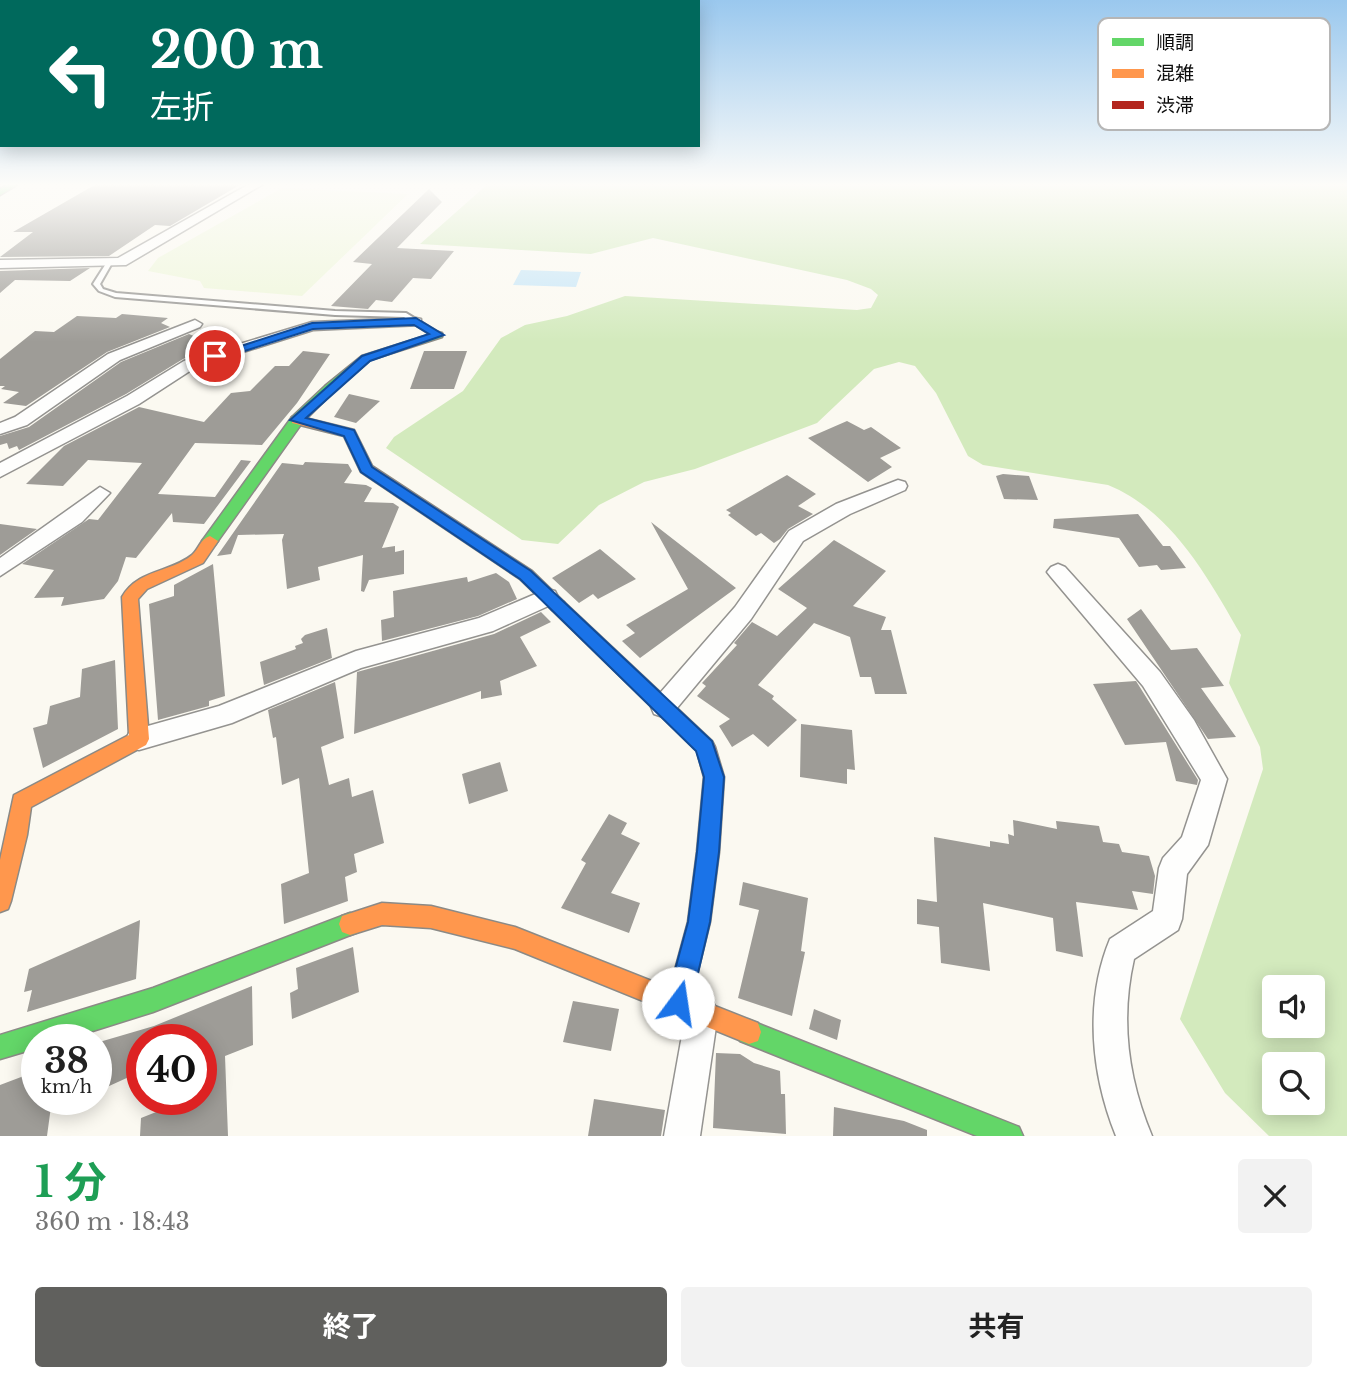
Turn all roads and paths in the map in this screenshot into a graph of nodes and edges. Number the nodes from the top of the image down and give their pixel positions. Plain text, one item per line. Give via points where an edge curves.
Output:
1 (168, 236) edge
2 (109, 263) junction
3 (0, 264) edge
4 (407, 306) dead end
5 (409, 318) junction
6 (195, 324) dead end
7 (438, 335) joint
8 (297, 420) junction
9 (0, 429) edge
10 (0, 471) edge
11 (898, 486) dead end
12 (100, 493) dead end
13 (0, 568) edge
14 (1058, 572) dead end
15 (547, 597) junction
16 (663, 707) junction
17 (139, 739) junction
18 (8, 837) edge
19 (0, 901) edge
20 (690, 1008) junction
21 (0, 1047) edge
22 (682, 1136) edge
23 (1010, 1136) edge
24 (1134, 1136) edge

1 - 2 street via 132,257
2 - 3 street
2 - 5 lane via 96,284 123,296
4 - 5 lane
5 - 7 lane
5 - 10 street via 312,326 190,364
6 - 9 street via 114,357 21,421
7 - 8 street via 366,358
8 - 15 street via 349,433 366,469 526,575
8 - 17 street via 197,559 141,585 130,597
11 - 16 street via 843,509 796,536 743,613
12 - 13 street via 75,517
14 - 24 street via 1127,648 1191,732 1214,779 1194,845 1173,868 1167,919 1121,950 1111,981 1110,1047 1121,1109
15 - 16 street
15 - 17 street via 485,625 356,660 223,716
16 - 20 street via 705,747 714,777
17 - 18 street via 21,802
18 - 19 street
20 - 21 street via 515,938 431,918 382,914 328,930 153,1000
20 - 22 street
20 - 23 street

